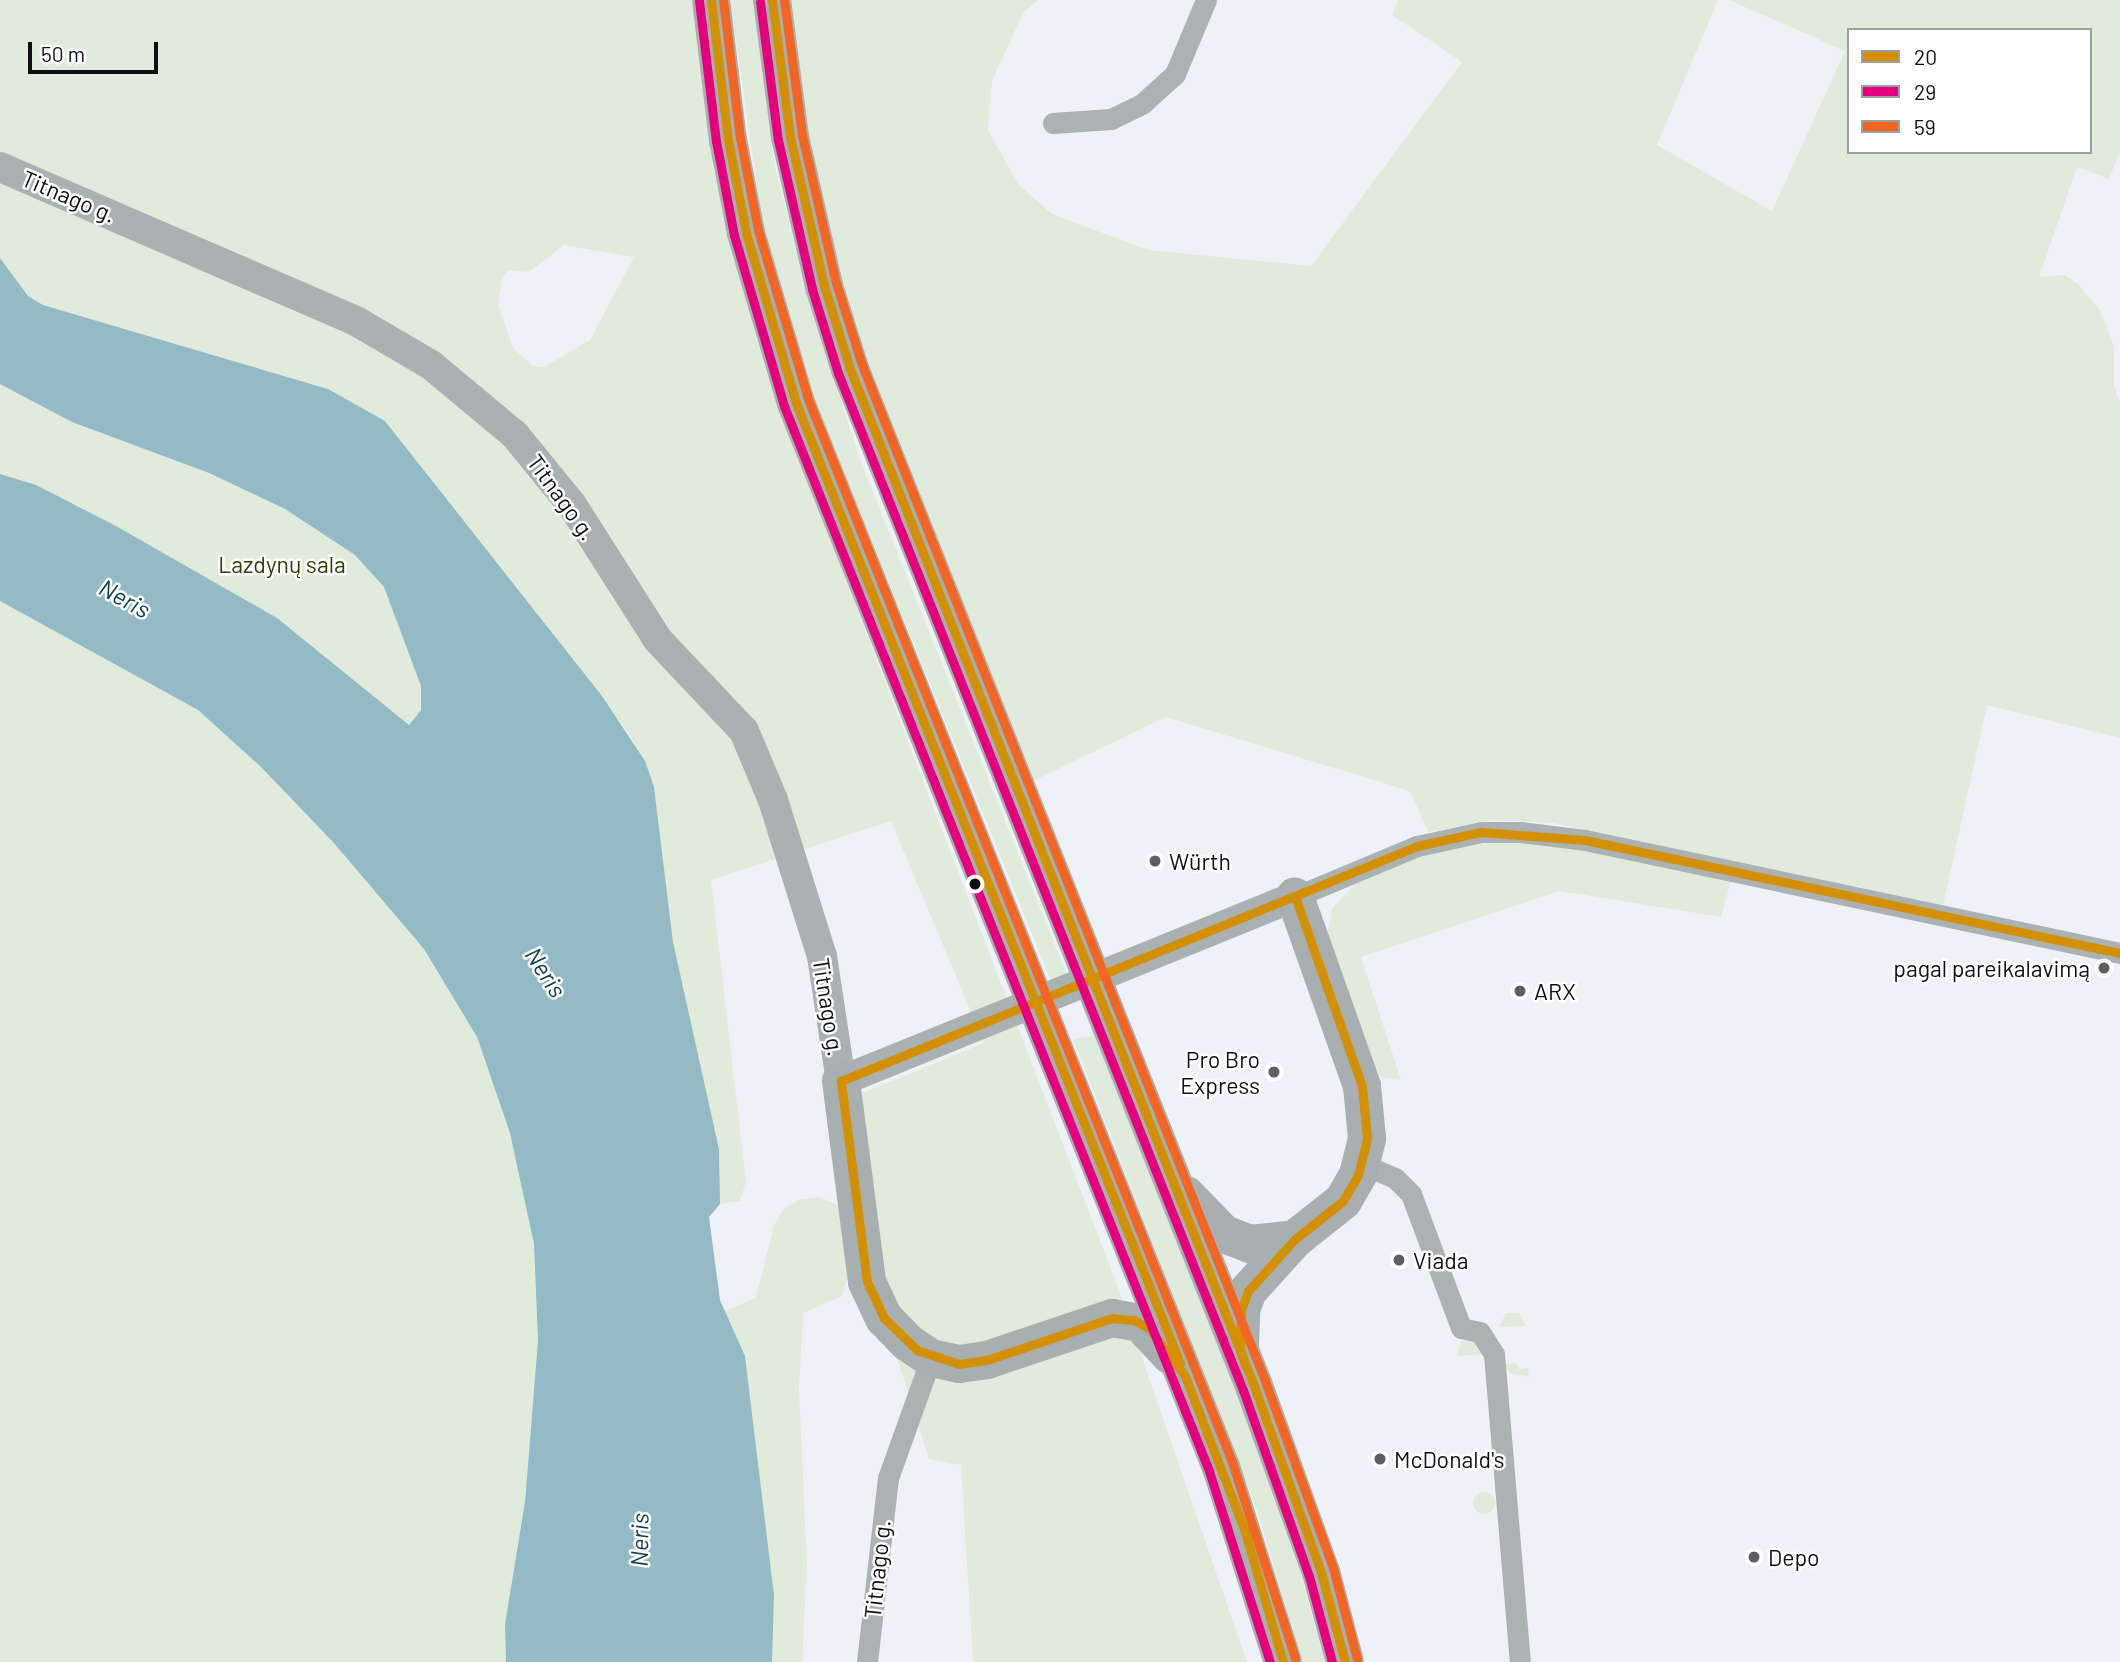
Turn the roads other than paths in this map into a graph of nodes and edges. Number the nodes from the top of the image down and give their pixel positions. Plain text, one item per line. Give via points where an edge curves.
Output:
1 (711, 0) edge
2 (772, 0) edge
3 (1206, 0) edge
4 (1053, 123) dead end
5 (0, 166) edge
6 (1295, 897) junction
7 (2120, 953) edge
8 (841, 1081) junction
9 (1362, 1164) junction
10 (1170, 1175) junction
11 (1122, 1219) junction
12 (1295, 1239) junction
13 (1062, 1333) junction
14 (1240, 1350) junction
15 (931, 1358) junction
16 (1185, 1376) junction
17 (867, 1662) edge
18 (1283, 1662) edge
19 (1345, 1662) edge
20 (1520, 1662) edge

1 - 11 highway via 728,140 767,314 835,507
2 - 10 highway via 792,150 849,369
3 - 4 street via 1175,74 1142,104 1111,119
5 - 8 street, Titnago g. via 356,321 431,365 516,435 572,505 658,640 744,731 773,800 822,956
6 - 7 street via 1417,846 1481,832 1520,832 1585,839
6 - 8 street
6 - 9 highway via 1362,1086 1367,1138
8 - 15 highway via 867,1282 884,1318
9 - 12 highway via 1343,1201
9 - 20 street via 1395,1178 1411,1194 1461,1328 1480,1332 1494,1354
10 - 12 highway via 1209,1223 1224,1234 1250,1244
10 - 14 highway
11 - 13 highway via 1129,1273 1123,1291 1110,1306
11 - 16 highway
12 - 14 highway via 1248,1291 1241,1310
13 - 15 highway via 988,1360 959,1364
13 - 16 highway via 1112,1318 1140,1322
14 - 19 highway via 1321,1572
15 - 17 street, Titnago g. via 888,1478
16 - 18 highway via 1244,1529

